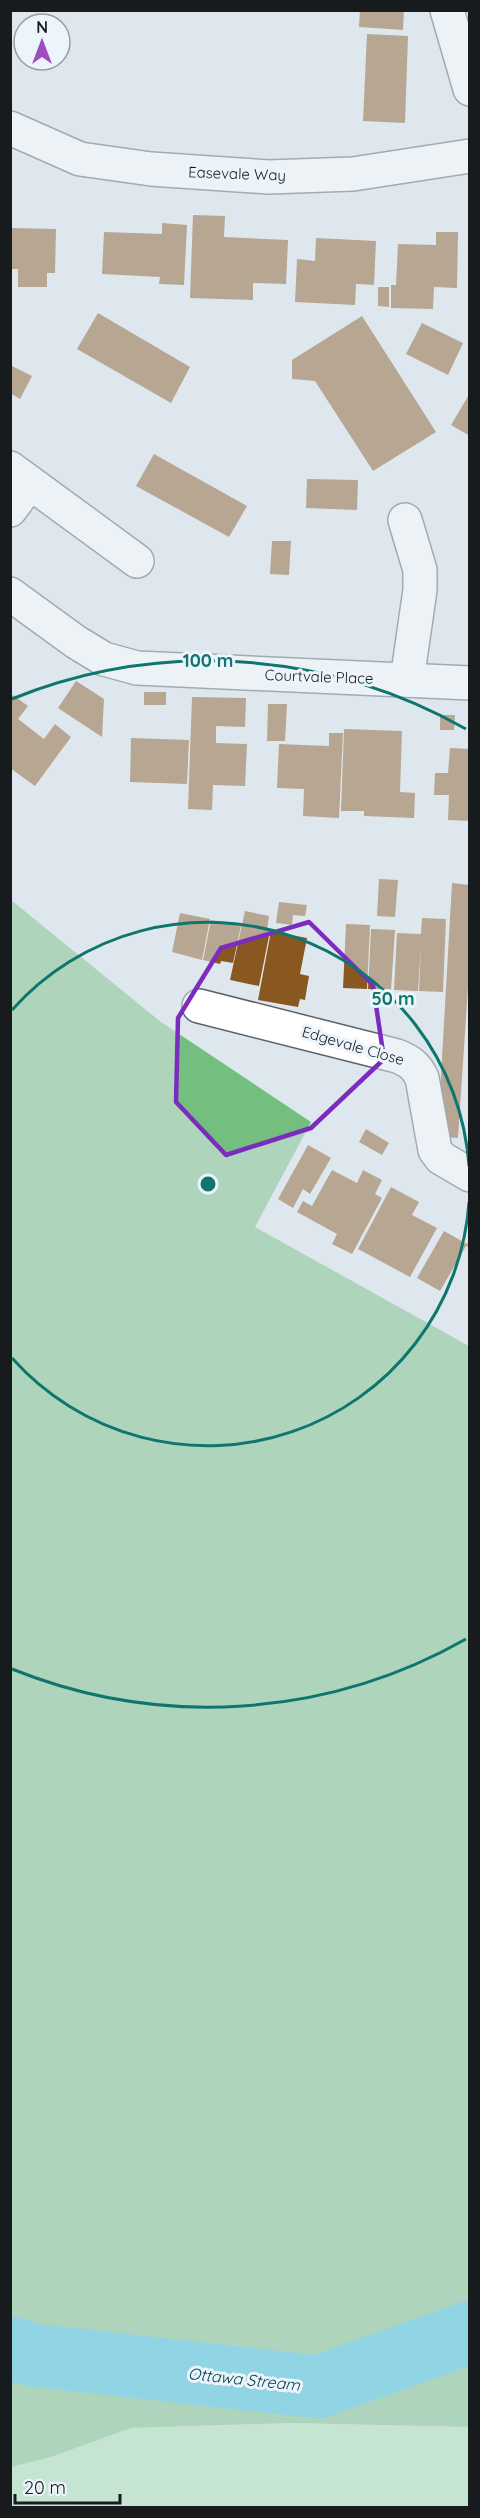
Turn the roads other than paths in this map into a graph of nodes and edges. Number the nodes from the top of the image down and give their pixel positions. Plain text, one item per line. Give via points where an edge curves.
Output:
1 (447, 10) edge
2 (470, 88) edge
3 (10, 128) edge
4 (470, 156) edge
5 (20, 475) edge
6 (10, 510) edge
7 (405, 520) dead end
8 (137, 561) dead end
9 (10, 594) edge
10 (407, 680) junction
11 (470, 683) edge
12 (199, 1006) dead end
13 (470, 1175) edge

1 - 2 street
3 - 4 street, Easevale Way via 80,159 151,170 269,177 353,174
5 - 6 street
5 - 8 street
7 - 10 street via 420,570
9 - 10 street, Courtvale Place via 104,659 137,668
10 - 11 street, Courtvale Place
12 - 13 street, Edgevale Close via 410,1061 422,1078 435,1150 441,1158

